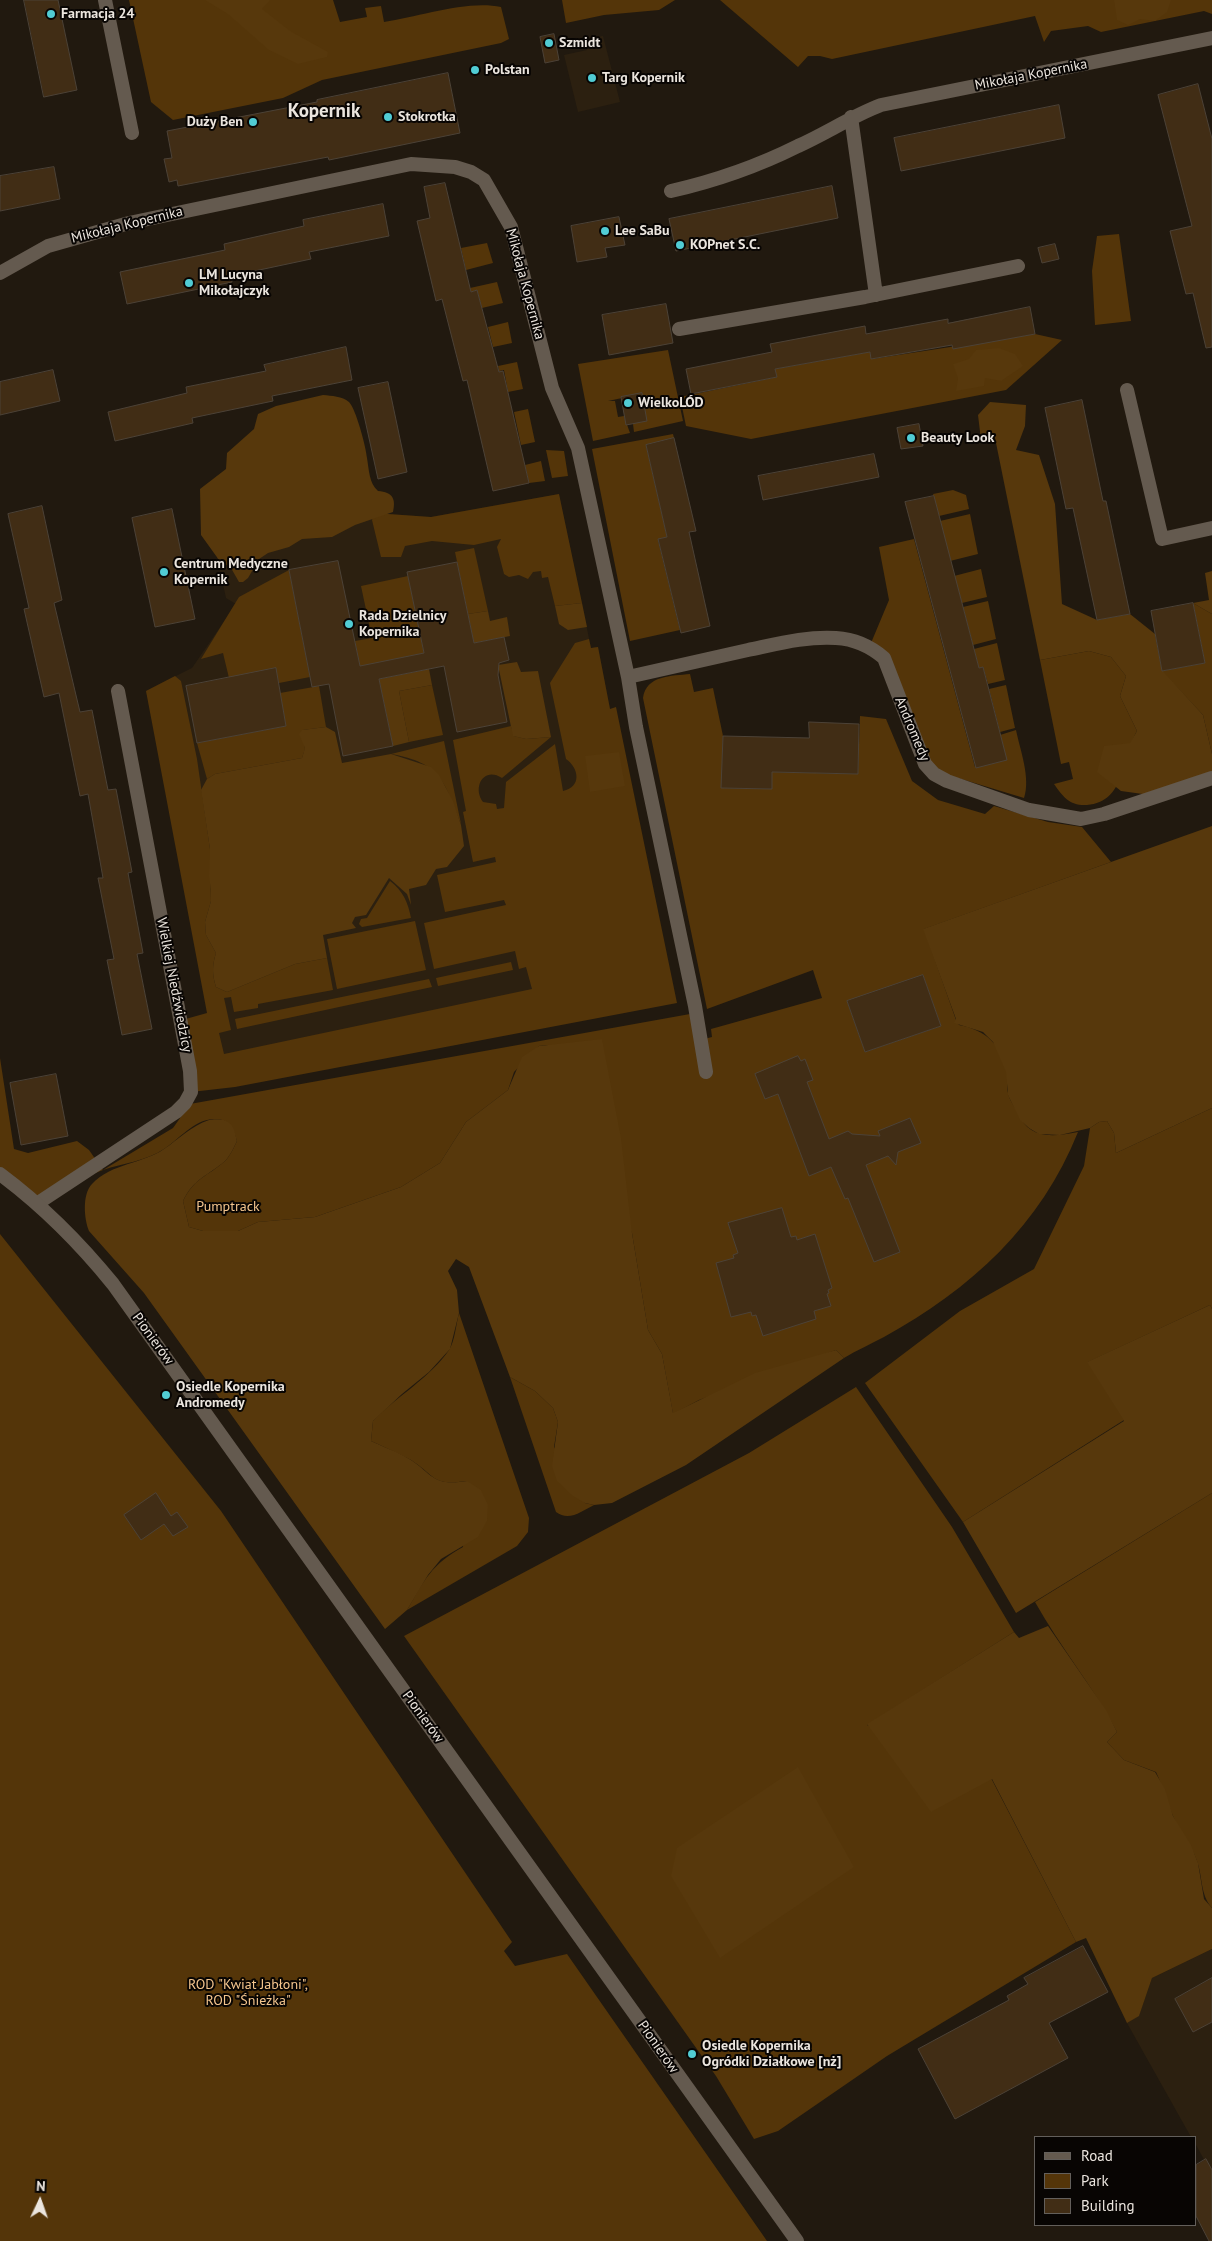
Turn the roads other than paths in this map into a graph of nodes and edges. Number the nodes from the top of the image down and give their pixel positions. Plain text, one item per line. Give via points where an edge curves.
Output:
1 (105, 0) edge
2 (1212, 38) edge
3 (851, 118) junction
4 (132, 133) dead end
5 (671, 191) dead end
6 (1018, 266) dead end
7 (0, 273) edge
8 (876, 295) junction
9 (678, 329) dead end
10 (1126, 390) dead end
11 (1212, 528) edge
12 (628, 677) junction
13 (118, 691) dead end
14 (1212, 778) edge
15 (706, 1072) dead end
16 (0, 1174) edge
17 (38, 1203) junction
18 (797, 2241) edge

1 - 4 street
2 - 3 street, Mikołaja Kopernika via 881,105
3 - 5 street, Mikołaja Kopernika via 767,160 704,183
3 - 8 street
6 - 8 street
7 - 12 street, Mikołaja Kopernika via 48,246 129,223 411,164 455,167 472,172 484,180 511,227 552,388 578,448
8 - 9 street
10 - 11 street via 1162,539
12 - 14 street, Andromedy via 814,638 838,638 857,642 884,658 925,764 947,781 1029,810 1081,819
12 - 15 street, Mikołaja Kopernika
13 - 17 street, Wielkiej Niedźwiedzicy via 182,1020 191,1090 176,1112
16 - 17 street, Pionierów
17 - 18 street, Pionierów via 76,1240 113,1284

